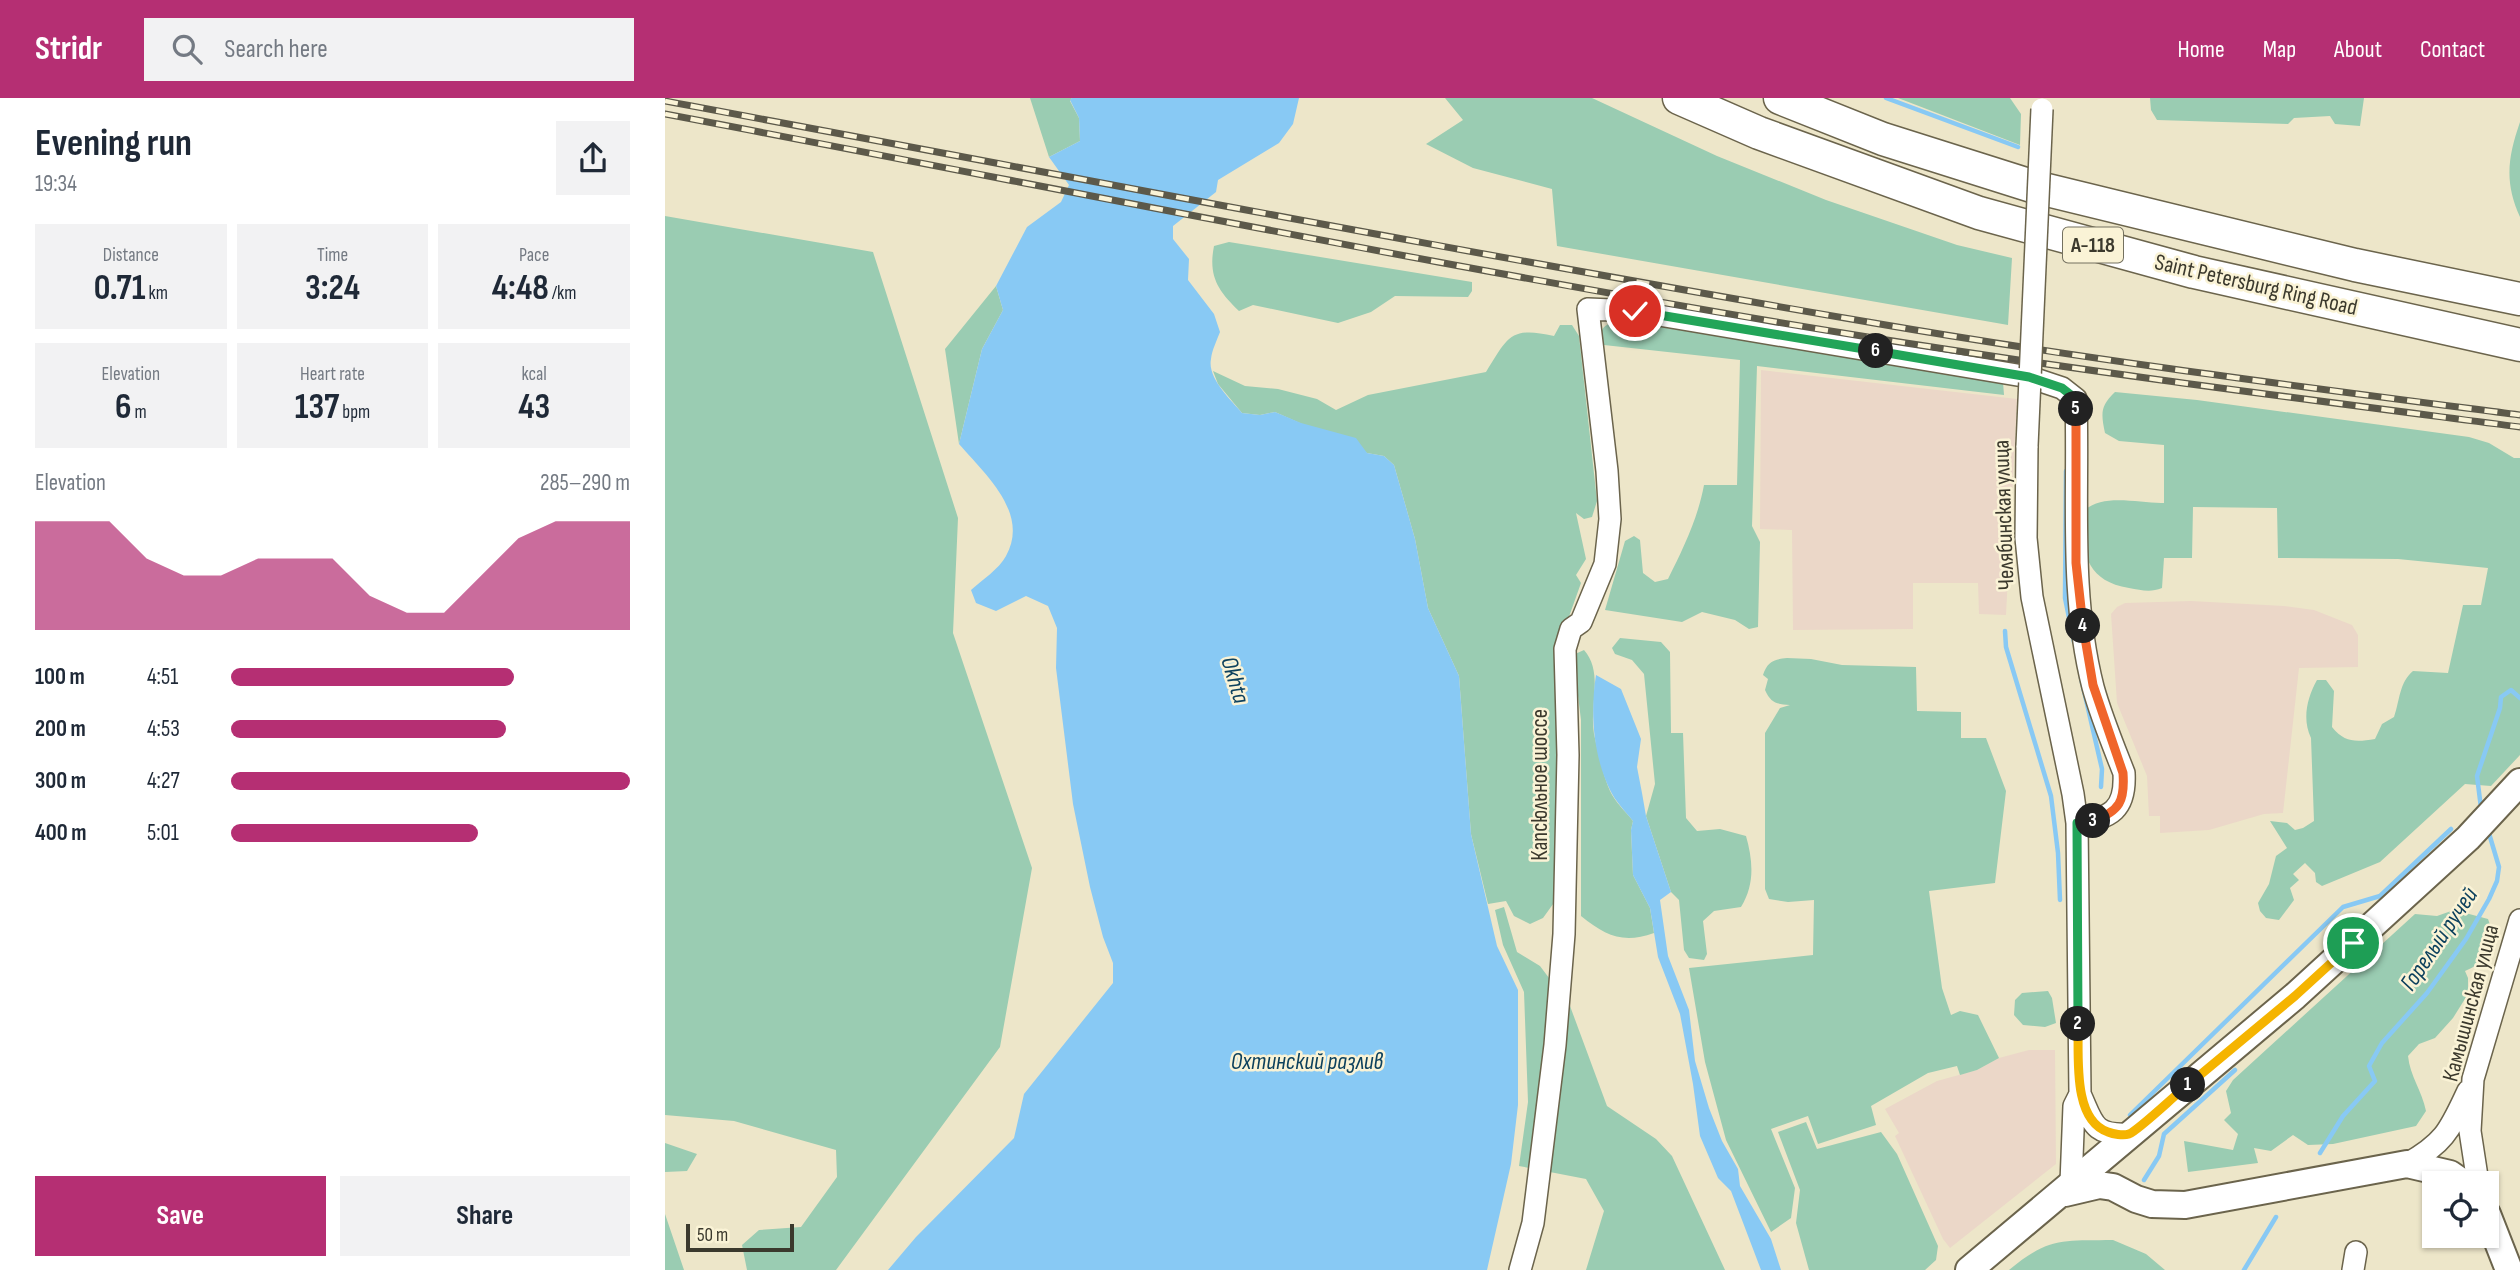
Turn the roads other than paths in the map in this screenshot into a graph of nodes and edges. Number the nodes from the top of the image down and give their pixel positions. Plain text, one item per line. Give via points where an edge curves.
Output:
1 (1679, 98) edge
2 (1780, 98) edge
3 (2042, 104) edge
4 (2520, 299) edge
5 (2520, 345) edge
6 (2520, 782) edge
7 (2077, 823) junction
8 (2520, 920) edge
9 (2473, 1079) junction
10 (2080, 1094) junction
11 (2129, 1134) junction
12 (2407, 1164) junction
13 (2437, 1171) edge
14 (2476, 1171) edge
15 (2065, 1189) junction
16 (2499, 1244) edge
17 (1520, 1270) edge
18 (1969, 1270) edge
19 (2509, 1270) edge

1 - 5 highway, Saint Petersburg Ring Road / А-118 via 1759,133 1979,213 2194,272
2 - 4 highway, Saint Petersburg Ring Road / А-118 via 1883,139 2035,187 2355,265
3 - 7 street, Челябинская улица, bridge via 2026,538 2032,597
6 - 11 main road via 2468,838 2295,996
7 - 10 street, Челябинская улица
7 - 17 street, Капсюльное шоссе via 2094,821 2115,810 2125,788 2093,685 2079,598 2076,399 2062,388 2029,377 1635,311 1588,309 1610,519 1605,564 1565,649 1564,934 1533,1223
8 - 9 street, Камышинская улица
9 - 12 street via 2451,1129
9 - 14 street, Камышинская улица via 2470,1131
10 - 11 street, Челябинская улица via 2091,1121 2101,1130
10 - 15 street, Челябинская улица via 2074,1106
11 - 15 main road
12 - 13 main road
12 - 15 main road via 2185,1205 2152,1204 2099,1185
15 - 18 main road
16 - 19 main road

